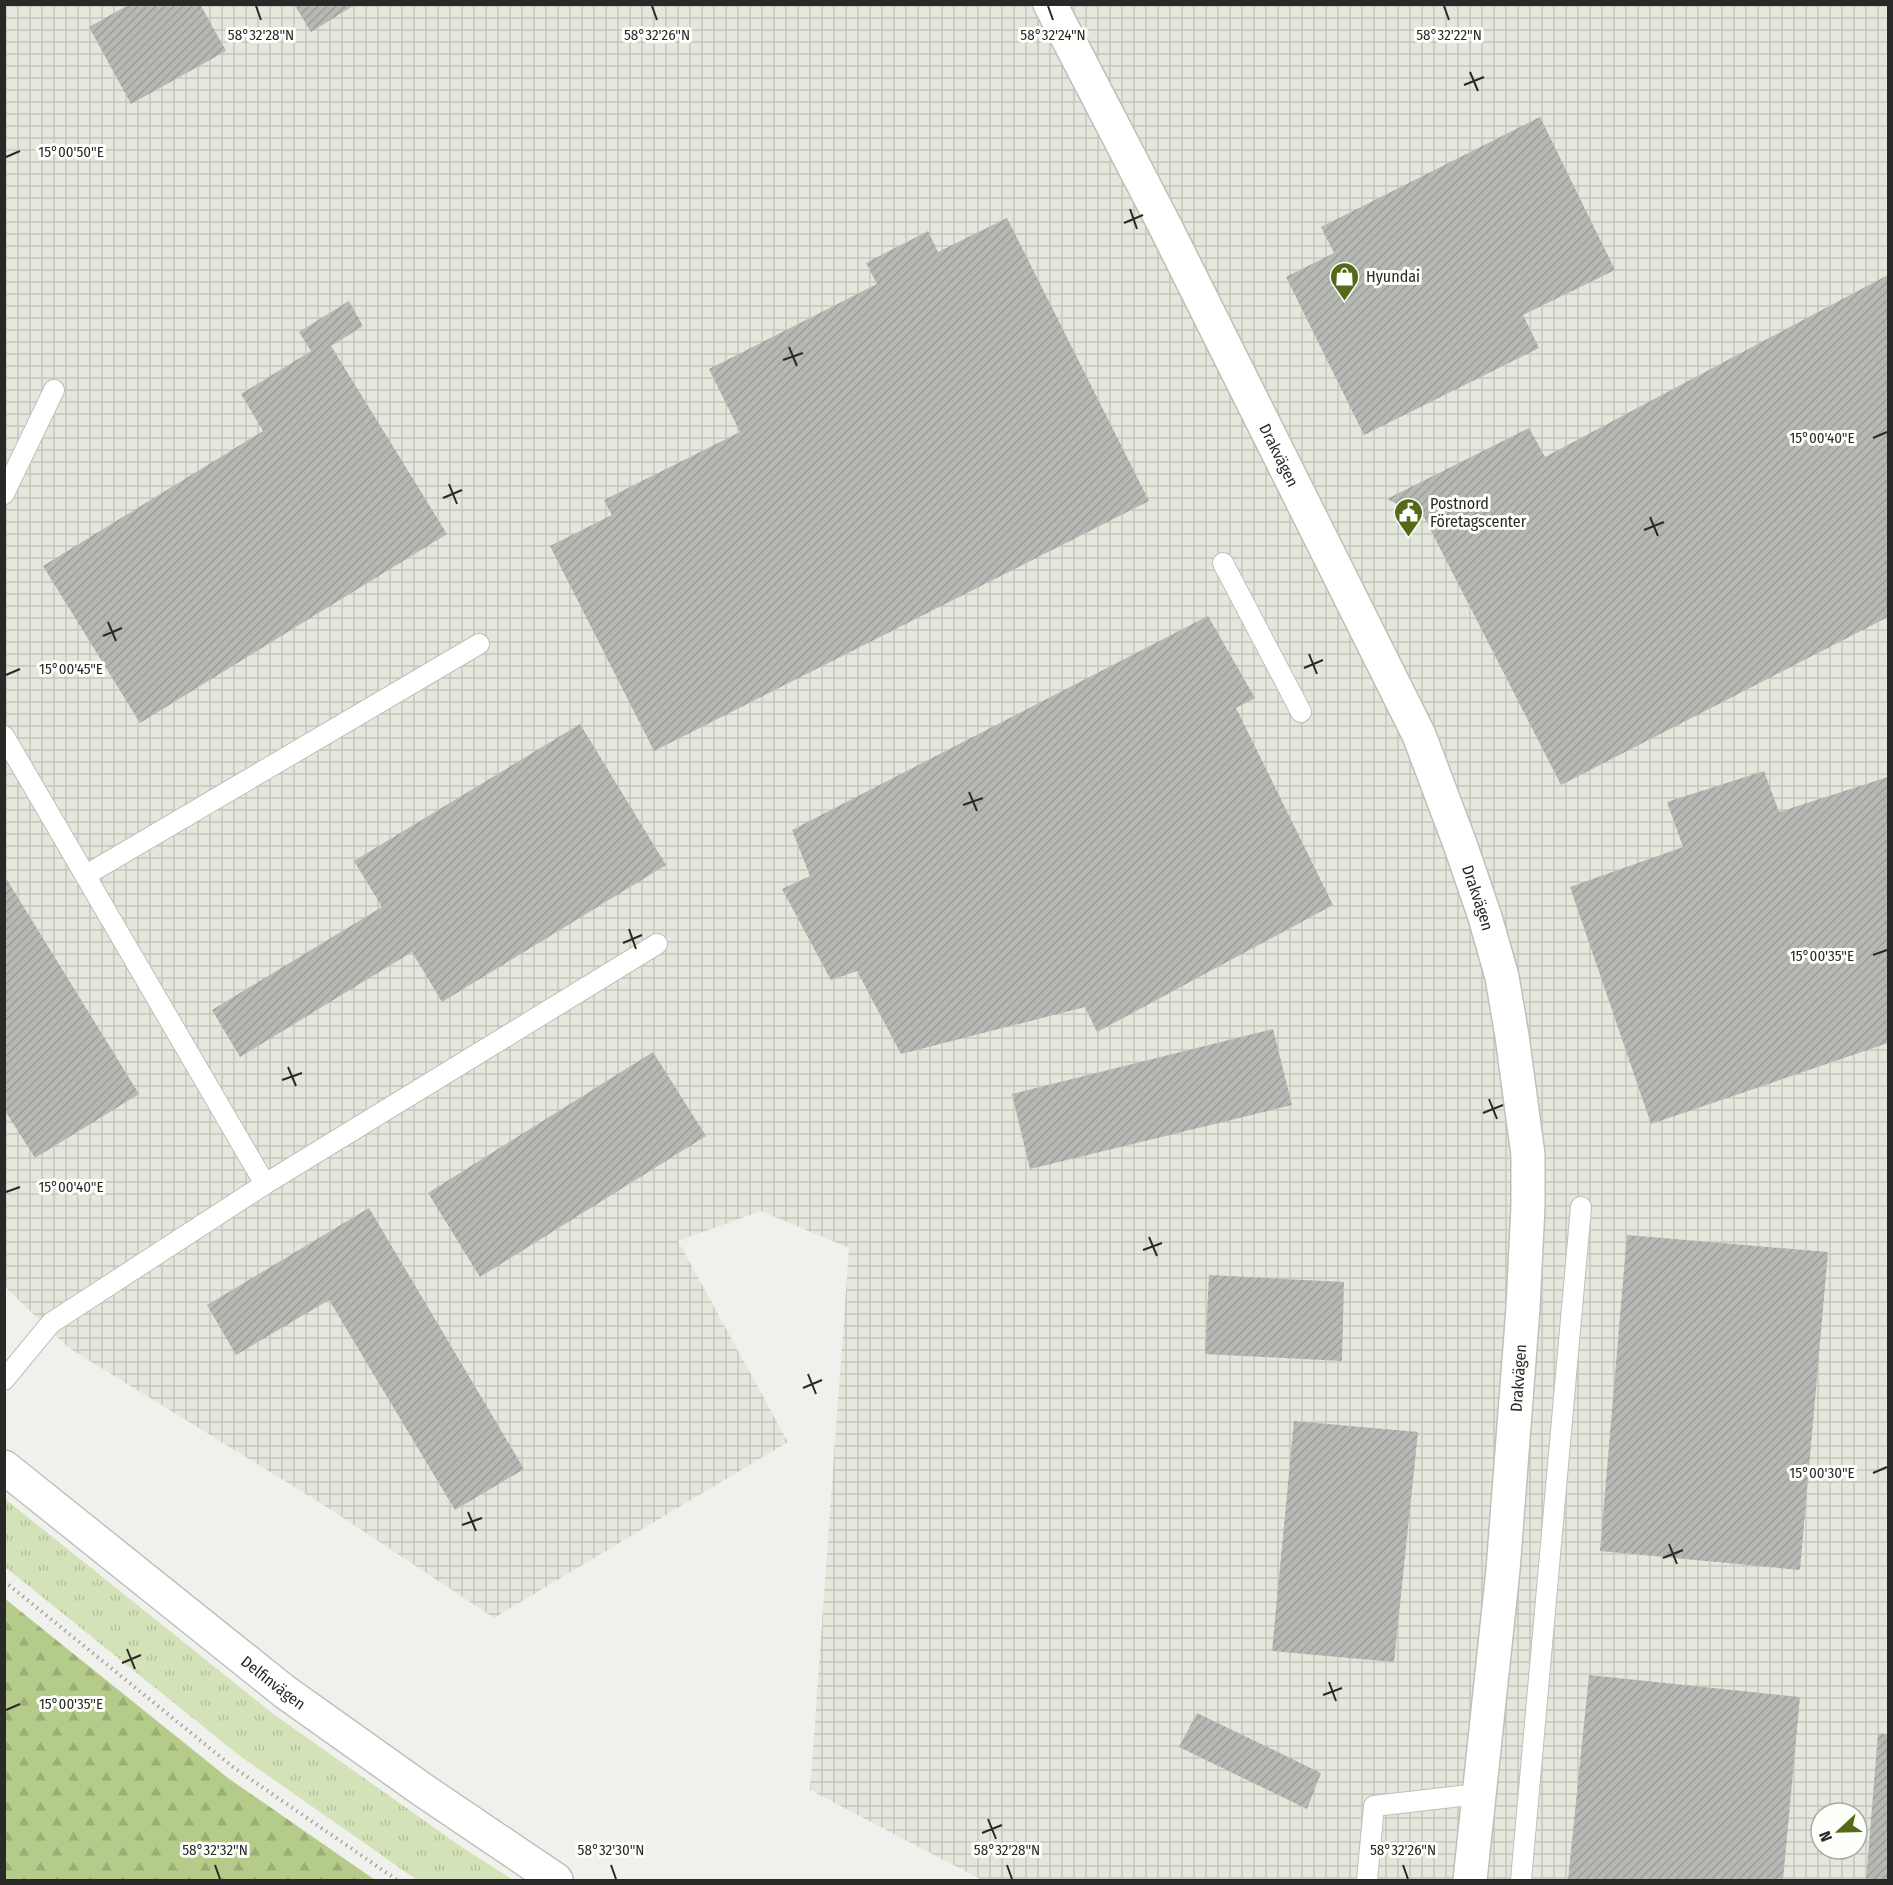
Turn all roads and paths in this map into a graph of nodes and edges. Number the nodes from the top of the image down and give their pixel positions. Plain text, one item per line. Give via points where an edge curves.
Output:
1 (1050, 4) edge
2 (54, 390) dead end
3 (4, 494) edge
4 (1223, 563) dead end
5 (479, 644) dead end
6 (1300, 712) dead end
7 (4, 736) edge
8 (86, 875) junction
9 (657, 944) dead end
10 (265, 1184) junction
11 (1581, 1207) dead end
12 (4, 1380) edge
13 (4, 1467) edge
14 (4, 1581) edge
15 (1478, 1794) junction
16 (396, 1881) edge
17 (556, 1881) edge
18 (1367, 1881) edge
19 (1470, 1881) edge
20 (1521, 1881) edge

1 - 15 street, Drakvägen via 1419,735 1460,844 1502,977 1528,1155 1528,1206 1503,1570
2 - 3 lane
4 - 6 lane
5 - 8 lane
7 - 8 lane
8 - 10 lane
9 - 10 lane
10 - 12 lane via 51,1323
11 - 20 lane
13 - 17 street, Delfinvägen via 285,1692
14 - 16 path via 233,1767
15 - 18 lane via 1374,1806
15 - 19 street, Drakvägen

